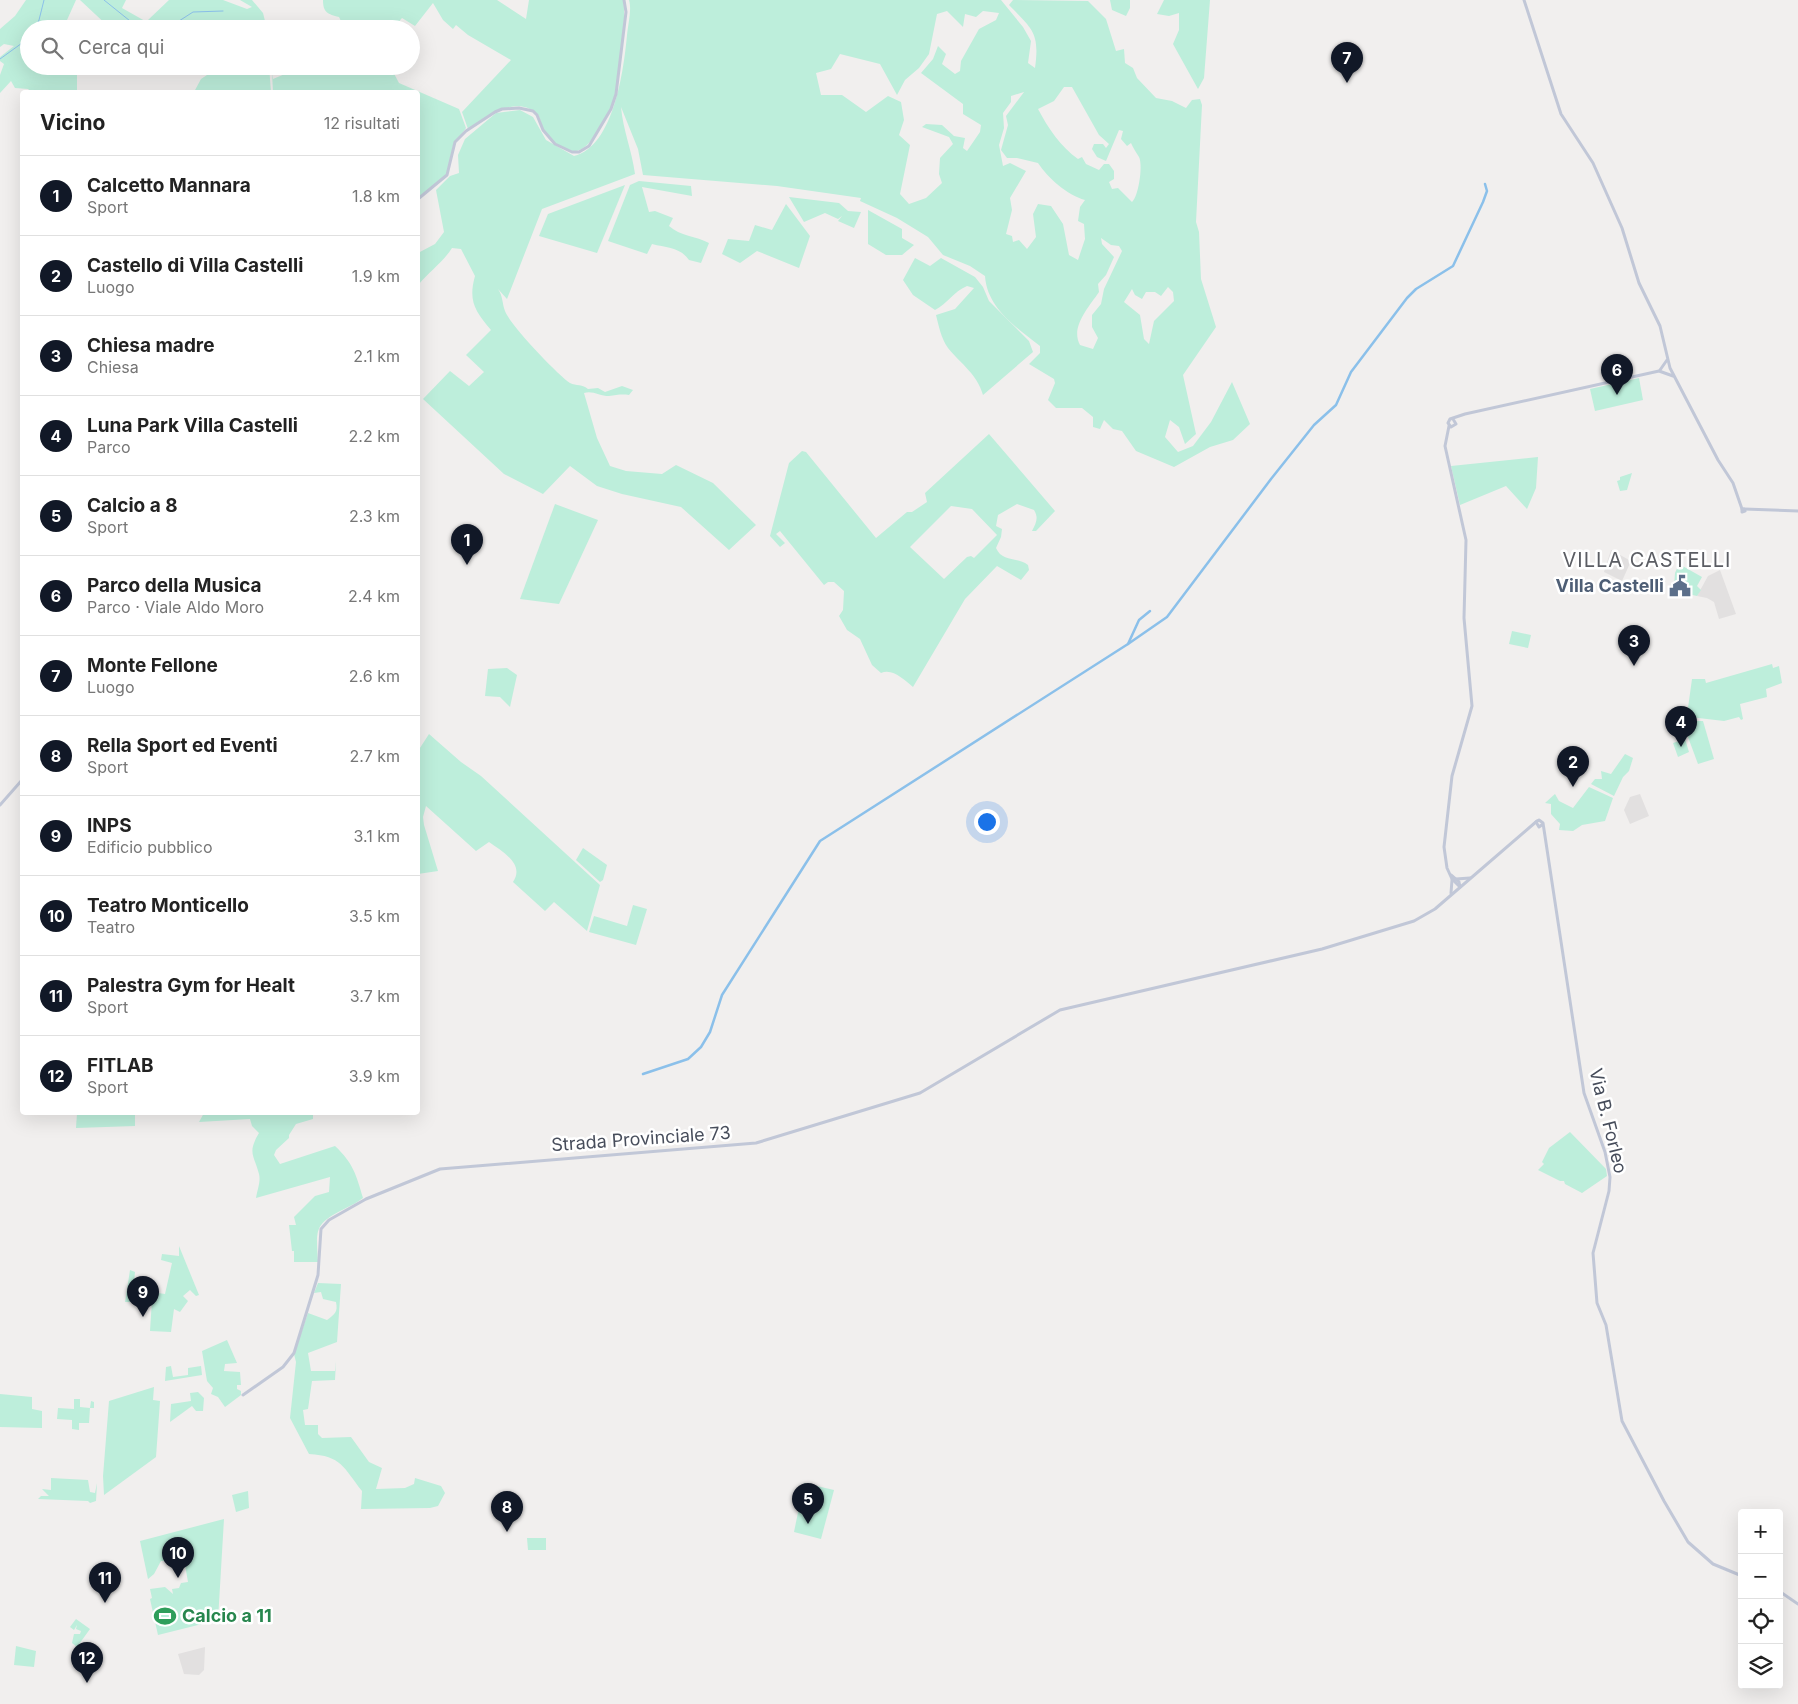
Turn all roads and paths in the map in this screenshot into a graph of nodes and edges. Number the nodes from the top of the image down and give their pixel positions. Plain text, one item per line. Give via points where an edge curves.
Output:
1 (624, 0) edge
2 (1524, 0) edge
3 (420, 197) edge
4 (1667, 360) junction
5 (1670, 368) junction
6 (1662, 370) junction
7 (1674, 376) junction
8 (1461, 416) junction
9 (1452, 419) junction
10 (1456, 423) junction
11 (1450, 427) junction
12 (1798, 511) edge
13 (20, 782) edge
14 (0, 805) edge
15 (1536, 821) junction
16 (1543, 824) junction
17 (1538, 826) junction
18 (1530, 828) junction
19 (1544, 833) junction
20 (1453, 877) junction
21 (1471, 878) junction
22 (1460, 887) junction
23 (1450, 895) junction
24 (243, 1395) dead end
25 (1738, 1574) edge
26 (1783, 1594) edge
27 (1798, 1604) edge

1 - 3 main road via 626,12 616,94 608,116 590,146 579,152 565,150 548,137 533,111 502,109 460,136 452,149 447,175
2 - 4 main road via 1561,114 1593,163 1622,228 1639,283 1660,326
4 - 5 main road
4 - 6 main road
5 - 6 main road
5 - 7 main road
6 - 7 main road
6 - 8 main road
7 - 12 main road via 1743,508
8 - 9 main road
8 - 10 main road
9 - 10 main road
9 - 11 main road via 1448,421
10 - 11 main road
11 - 20 main road via 1445,435 1447,456 1466,550 1464,618 1472,706 1452,776 1444,852
13 - 14 main road
15 - 16 main road
15 - 17 main road
15 - 18 main road
16 - 17 main road
16 - 19 main road, Via B. Forleo
17 - 18 main road
17 - 19 main road
18 - 21 main road
19 - 25 main road, Via B. Forleo via 1584,1093 1610,1176 1593,1253 1597,1303 1606,1325 1622,1420 1688,1542 1713,1564
20 - 21 main road
20 - 22 main road
20 - 23 main road
21 - 22 main road
22 - 23 main road
23 - 24 main road, Strada Provinciale 73 via 1424,916 1322,949 1051,1014 920,1093 767,1141 432,1171 366,1199 329,1220 321,1229 318,1275 294,1353 283,1367
26 - 27 main road

